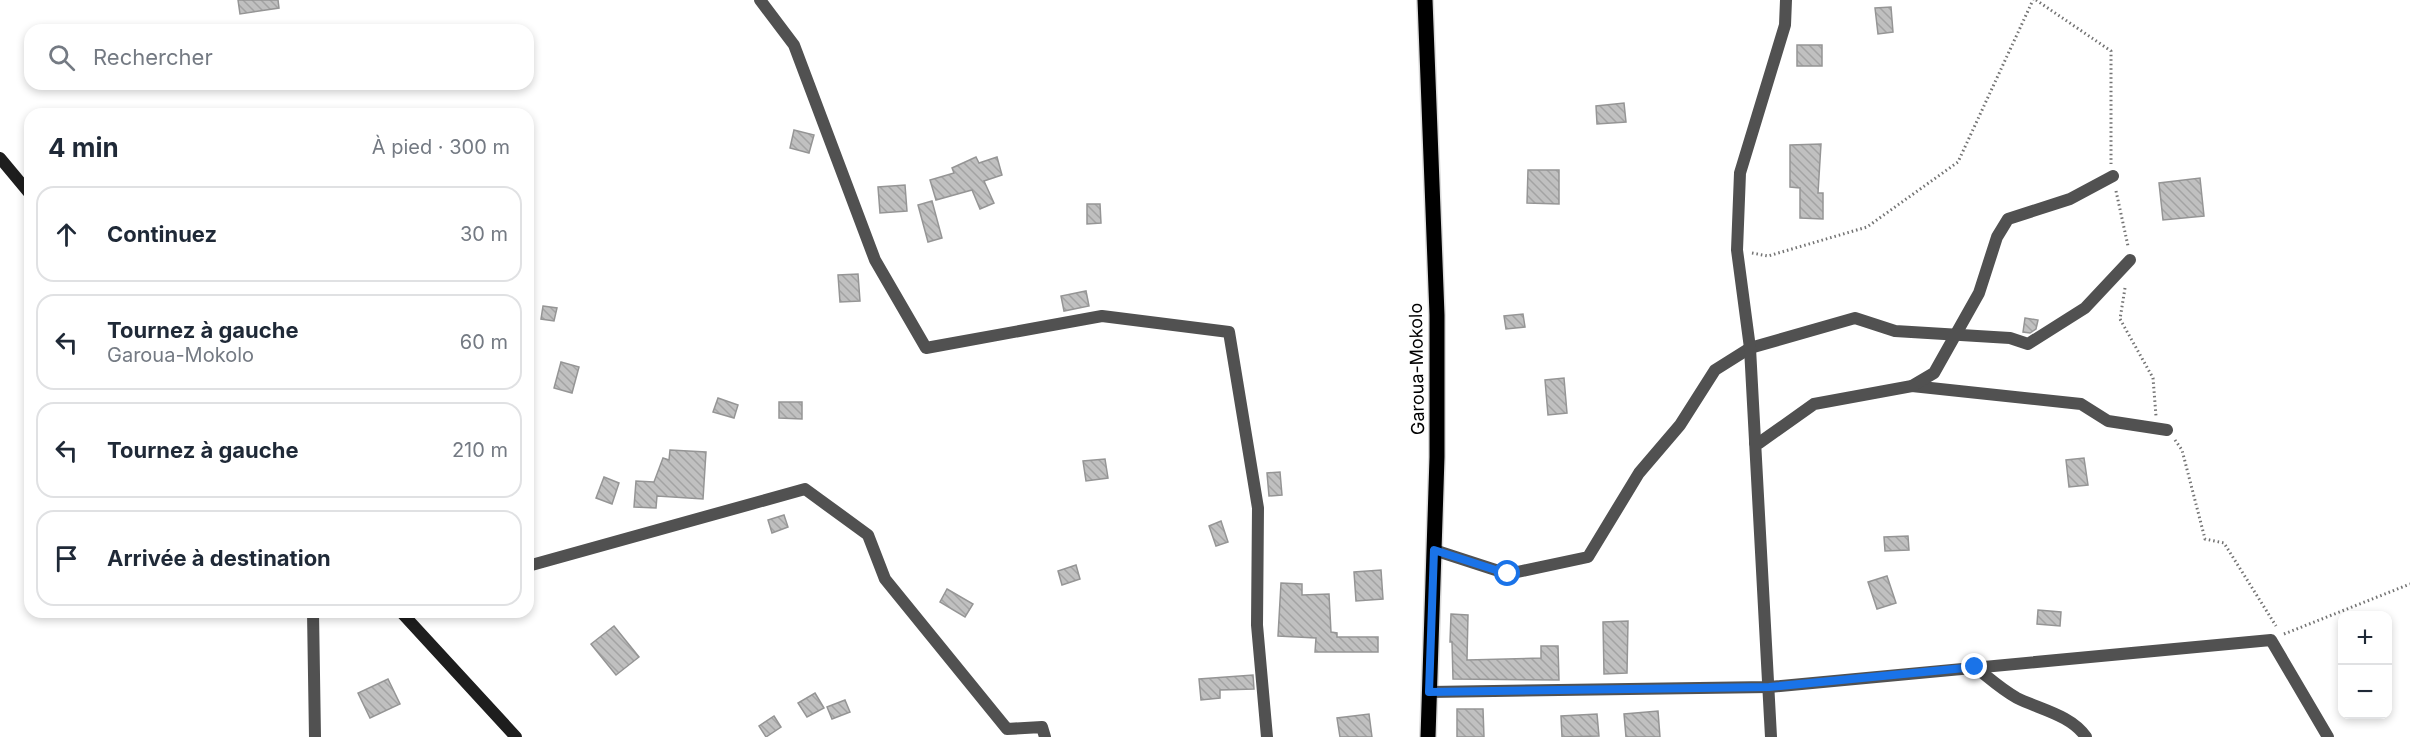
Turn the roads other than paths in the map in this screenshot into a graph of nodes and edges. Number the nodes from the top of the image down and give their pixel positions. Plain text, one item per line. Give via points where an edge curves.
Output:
1 (760, 0) edge
2 (1425, 0) edge
3 (1786, 0) edge
4 (0, 158) edge
5 (2113, 177) road end
6 (24, 187) edge
7 (2130, 260) road end
8 (1955, 335) junction
9 (1749, 348) junction
10 (1912, 386) junction
11 (2167, 430) road end
12 (1755, 443) junction
13 (1434, 550) junction
14 (534, 564) edge
15 (313, 618) edge
16 (407, 618) edge
17 (1975, 667) junction
18 (1769, 687) junction
19 (1429, 692) junction
20 (315, 737) edge
21 (516, 737) edge
22 (1045, 737) edge
23 (1267, 737) edge
24 (1428, 737) edge
25 (1771, 737) edge
26 (2086, 737) edge
27 (2328, 737) edge

1 - 23 street via 794,45 874,260 926,348 1102,316 1229,332 1258,508 1257,625
2 - 13 main road, Garoua-Mokolo via 1437,315
3 - 9 street via 1785,26 1740,173 1737,250
4 - 6 main road
5 - 8 street via 2070,199 2008,219 1997,237 1978,293
7 - 8 street via 2085,308 2028,344 2010,338
8 - 9 street via 1895,331 1855,318
8 - 10 street via 1934,373
9 - 12 street
9 - 13 street via 1715,370 1680,425 1639,473 1588,557 1508,574
10 - 11 street via 2081,404 2108,420
10 - 12 street via 1814,404
12 - 18 street
13 - 19 main road, Garoua-Mokolo
14 - 22 street via 805,489 867,535 885,579 1007,729 1042,727
15 - 20 street
16 - 21 main road
17 - 18 street
17 - 26 street via 2016,698 2049,711
17 - 27 street via 2271,640
18 - 19 street
18 - 25 street
19 - 24 main road, Garoua-Mokolo

